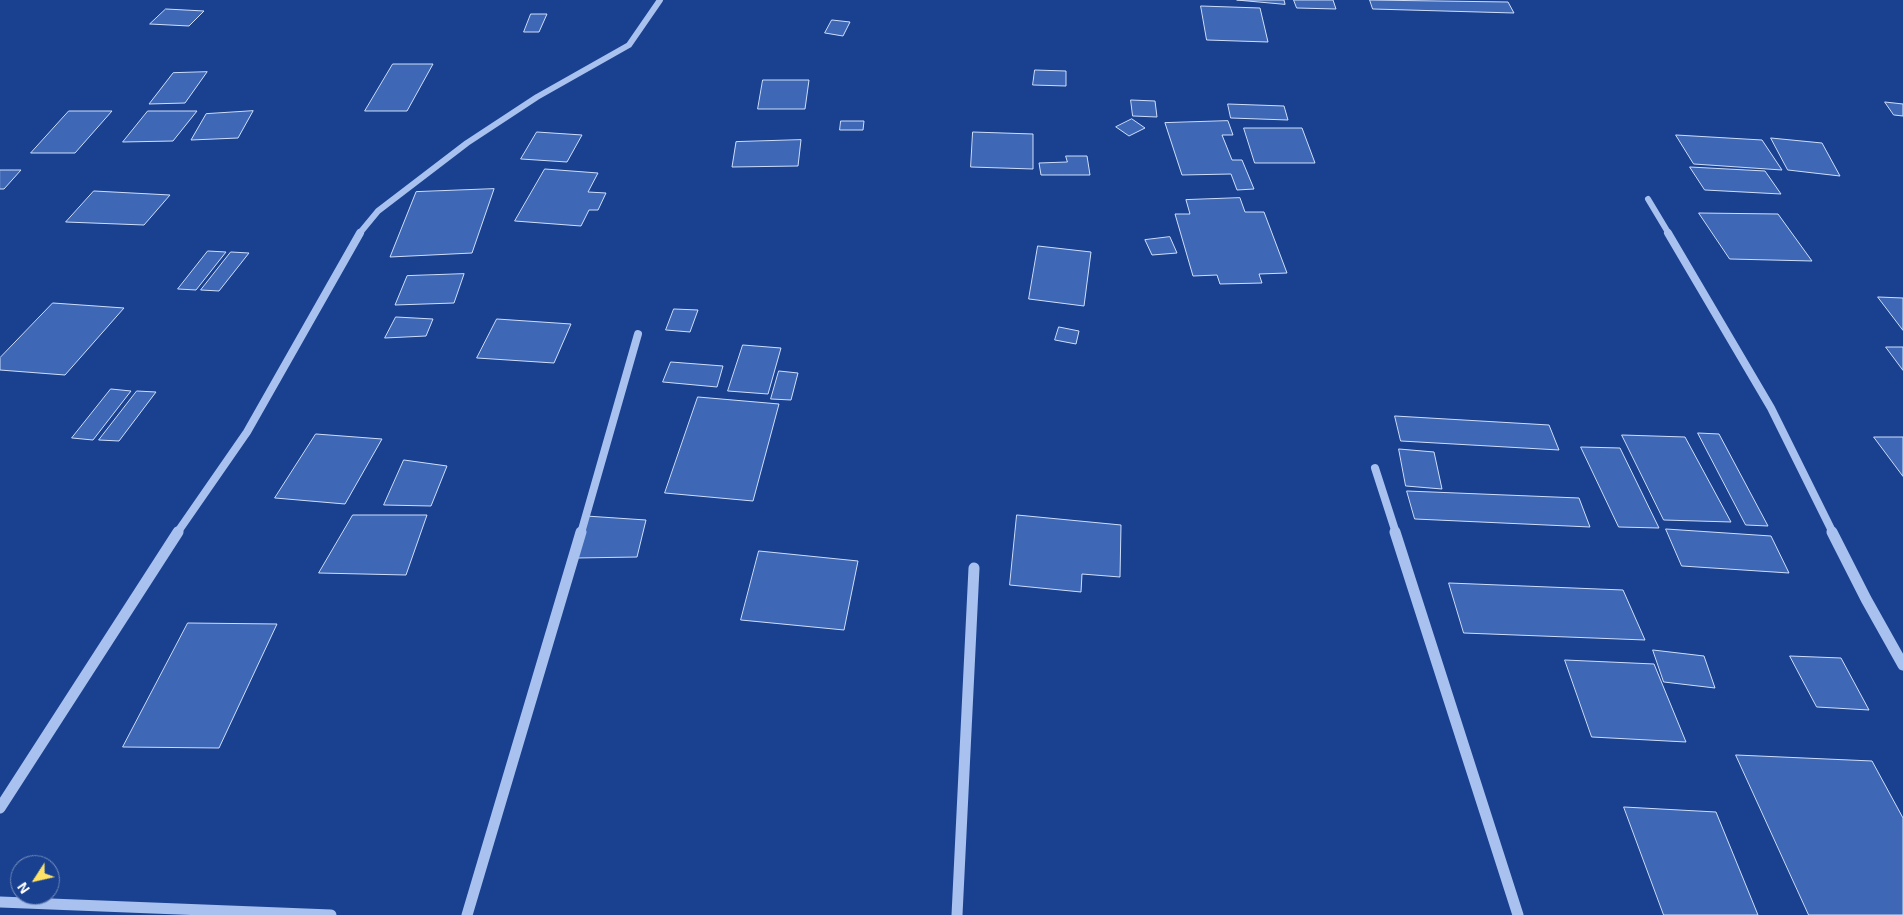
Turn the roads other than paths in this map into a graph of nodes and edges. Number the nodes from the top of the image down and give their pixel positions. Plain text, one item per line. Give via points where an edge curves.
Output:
1 (660, 0) edge
2 (1648, 199) dead end
3 (638, 334) dead end
4 (1375, 468) dead end
5 (974, 568) dead end
6 (1903, 665) edge
7 (0, 808) edge
8 (0, 902) edge
9 (331, 915) edge
10 (467, 915) edge
11 (957, 915) edge
12 (1518, 915) edge

1 - 7 street via 629,45 498,122 378,210 356,237 247,432 181,527
2 - 6 street via 1771,408 1866,599
3 - 10 street
4 - 12 street
5 - 11 street
8 - 9 street

